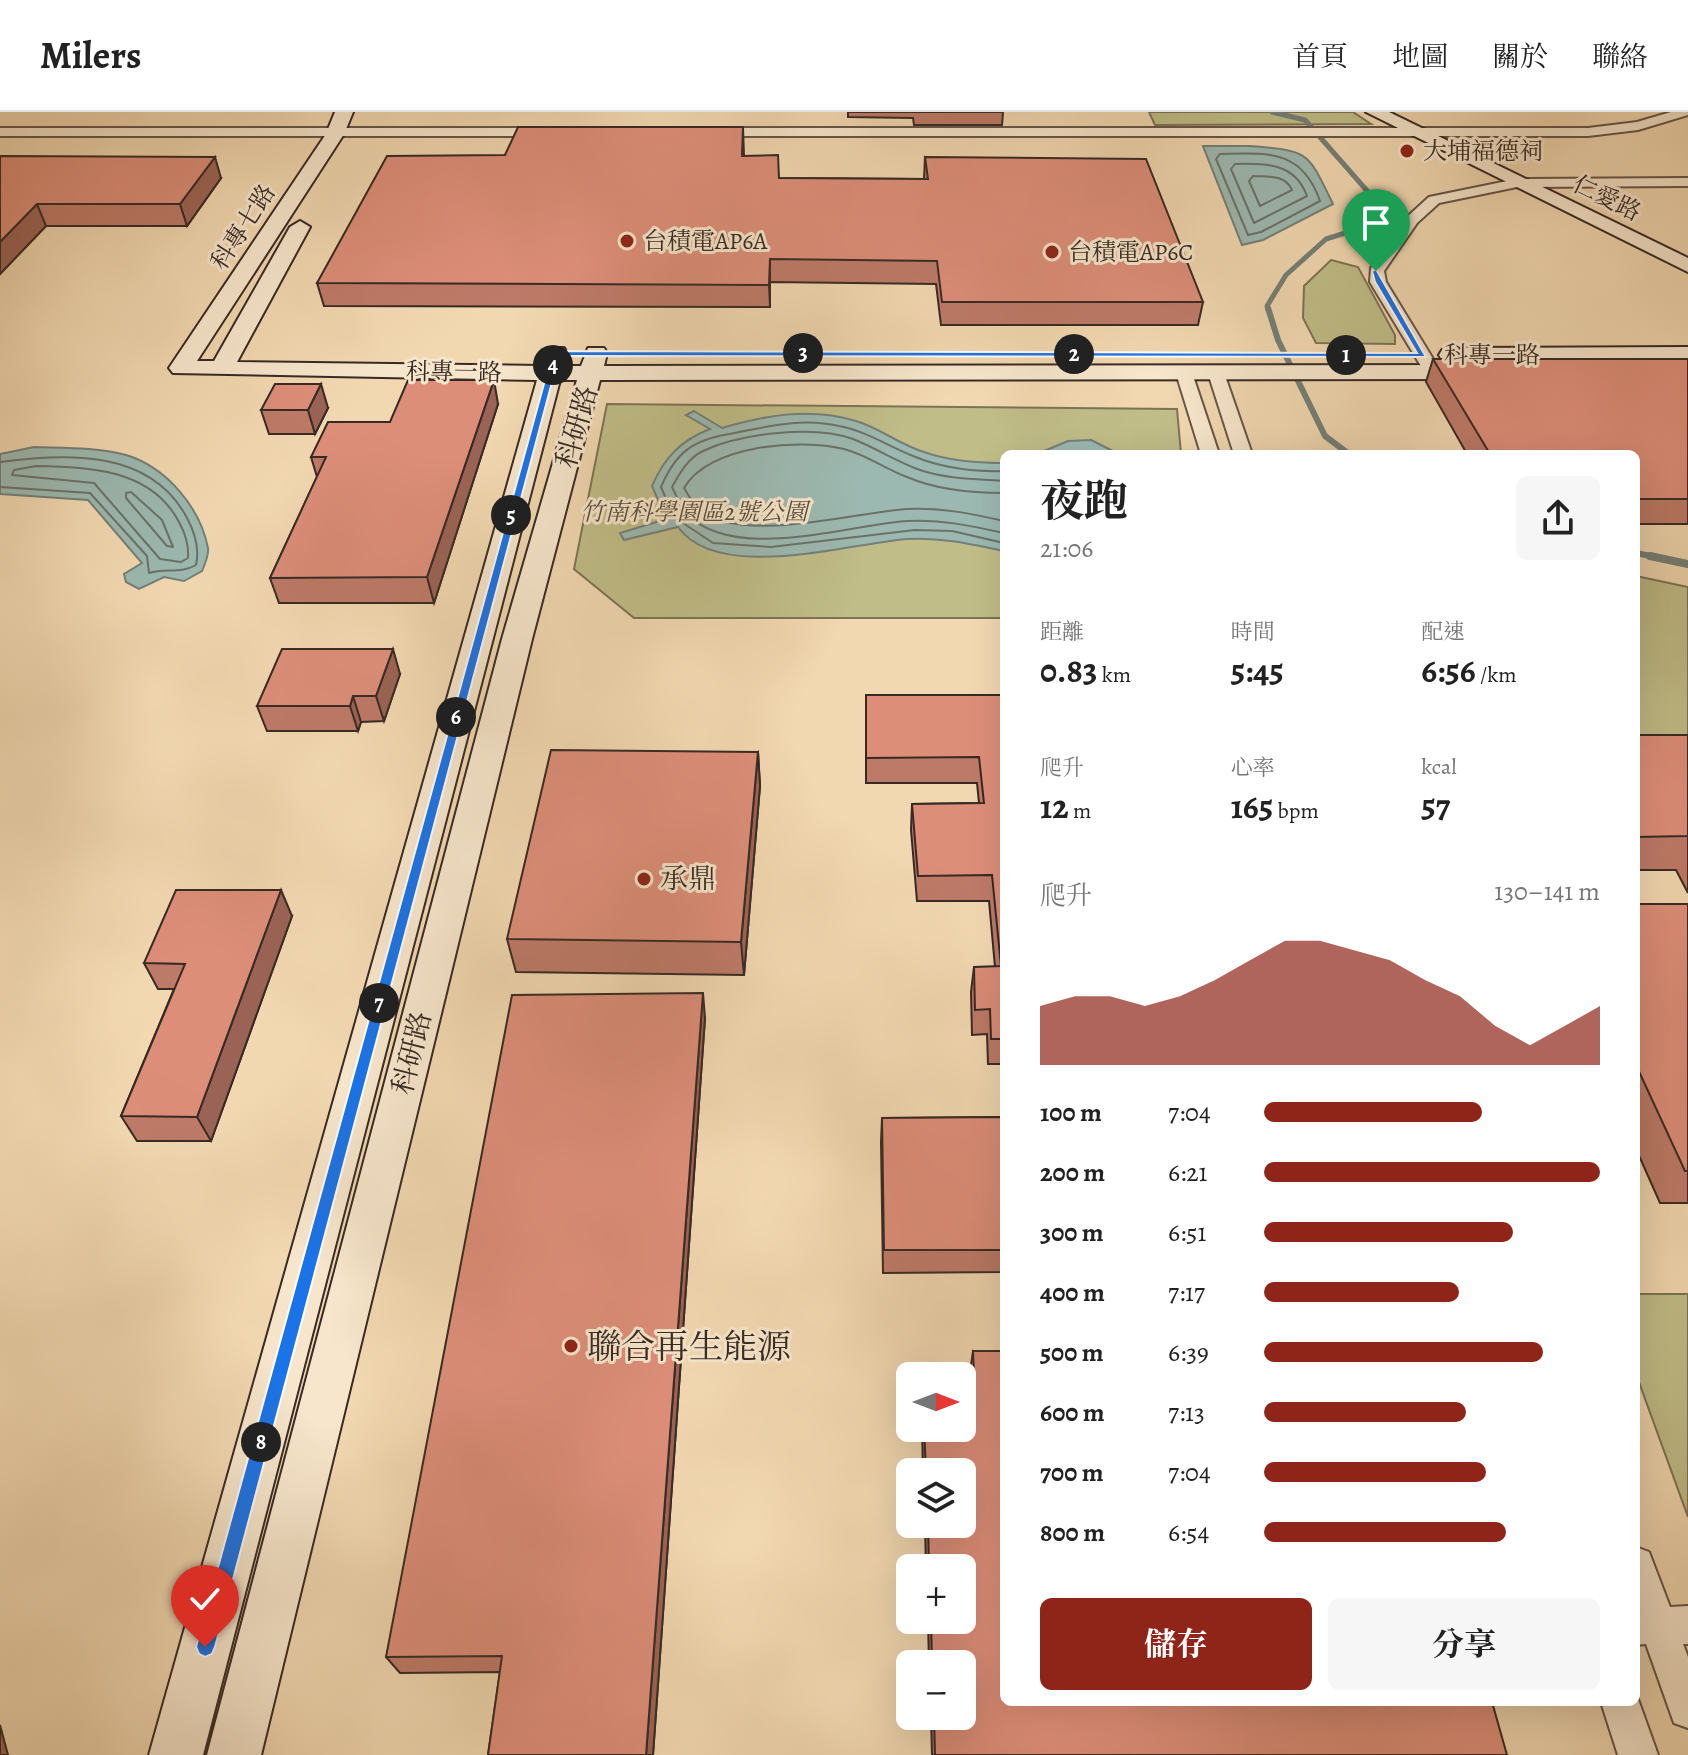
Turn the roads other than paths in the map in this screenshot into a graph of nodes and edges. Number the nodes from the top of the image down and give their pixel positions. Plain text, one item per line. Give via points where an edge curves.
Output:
1 (344, 112) edge
2 (362, 112) edge
3 (1133, 112) edge
4 (1375, 112) edge
5 (1684, 112) edge
6 (1413, 131) junction
7 (0, 132) edge
8 (556, 132) edge
9 (698, 132) edge
10 (1140, 132) junction
11 (344, 134) junction
12 (1688, 182) edge
13 (1517, 183) junction
14 (1688, 266) edge
15 (1688, 354) edge
16 (186, 359) joint
17 (226, 360) junction
18 (553, 363) junction
19 (594, 363) junction
20 (1182, 364) junction
21 (1213, 364) junction
22 (1428, 364) junction
23 (1688, 372) edge
24 (1209, 450) edge
25 (1242, 450) edge
26 (1640, 1575) edge
27 (1660, 1625) edge
28 (1621, 1706) edge
29 (1688, 1709) edge
30 (176, 1755) edge
31 (234, 1755) edge
32 (1638, 1755) edge

1 - 11 street, 科專七路
2 - 11 street, 科專七路
3 - 10 street
4 - 6 street, 仁愛路
5 - 6 street via 1638,126 1588,132
6 - 10 street
6 - 13 street, 仁愛路
7 - 11 street
8 - 11 street
9 - 10 street
11 - 16 street, 科專七路
11 - 17 street, 科專七路
12 - 13 street
13 - 14 street, 仁愛路
13 - 22 street via 1434,200 1412,220 1376,271
15 - 22 street, 科專一路
16 - 17 street, 科專一路
17 - 18 street, 科專一路
18 - 19 street, 科專一路
18 - 30 street, 科研路
19 - 20 street, 科專一路
19 - 31 street, 科研路 via 517,639
20 - 21 street, 科專一路
20 - 24 street
21 - 22 street, 科專一路
21 - 25 street
22 - 23 street, 科專一路
26 - 27 street
27 - 29 street
28 - 32 street

